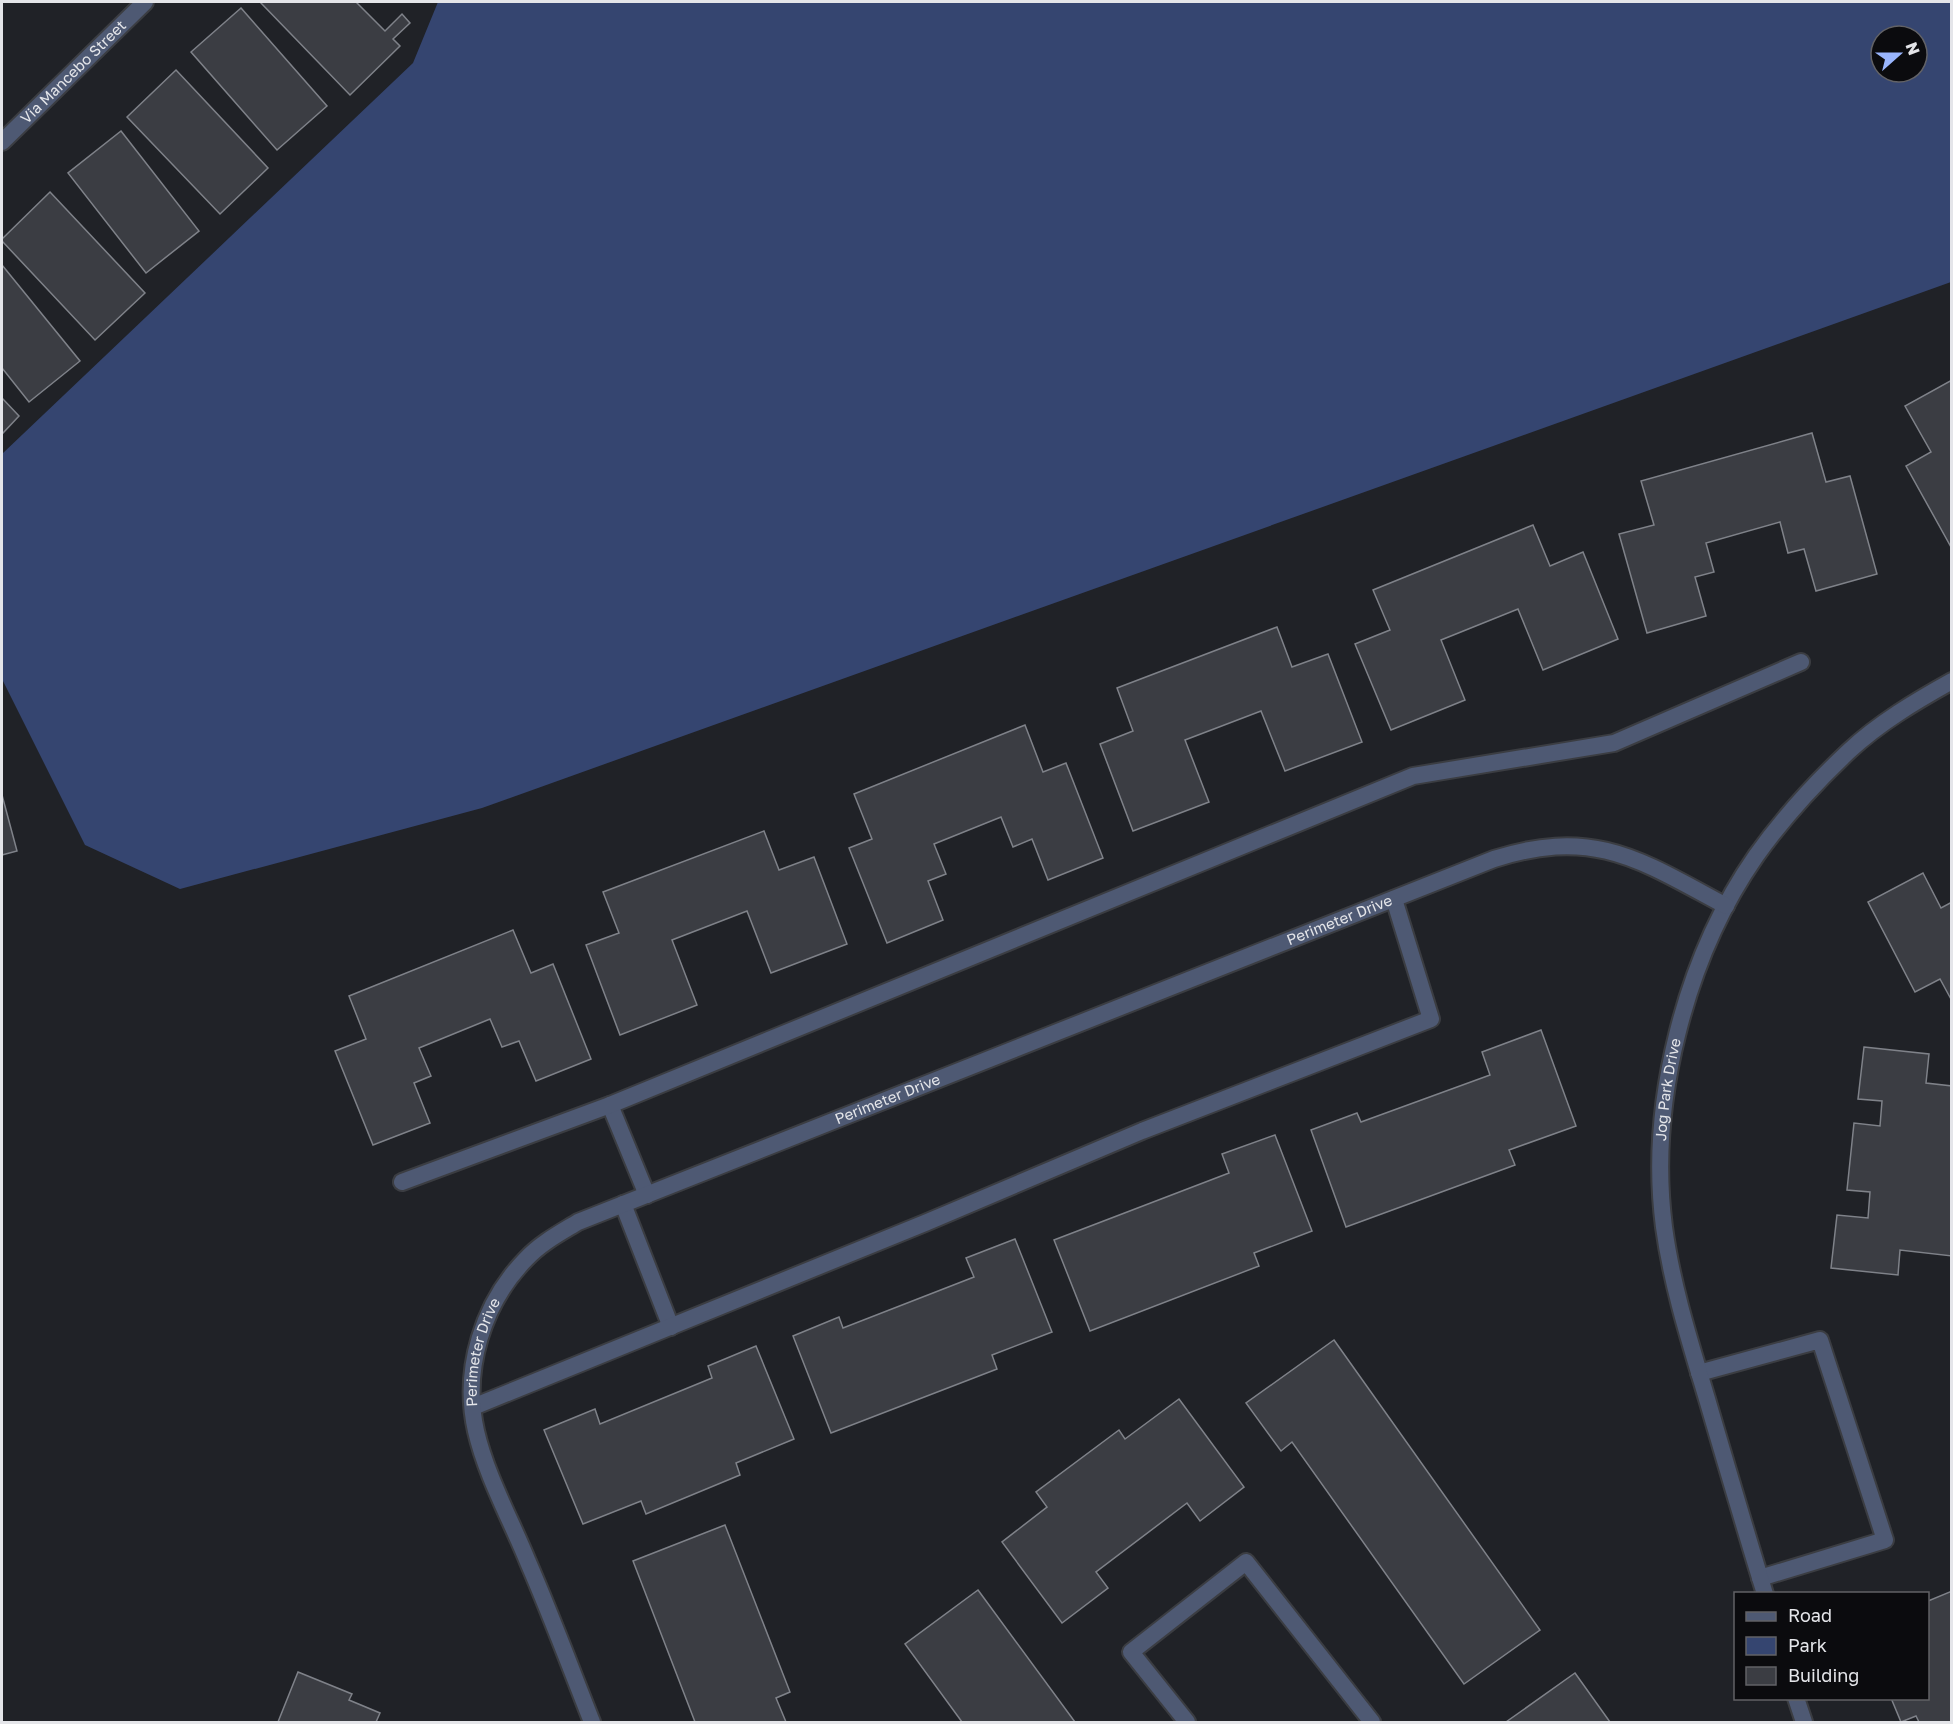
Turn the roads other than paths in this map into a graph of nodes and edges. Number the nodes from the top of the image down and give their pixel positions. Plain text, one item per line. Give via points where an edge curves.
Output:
1 (145, 2) edge
2 (2, 142) edge
3 (1802, 662) dead end
4 (1952, 681) edge
5 (1394, 899) junction
6 (1726, 906) junction
7 (610, 1105) junction
8 (402, 1182) dead end
9 (647, 1195) junction
10 (623, 1204) junction
11 (670, 1327) junction
12 (1699, 1372) junction
13 (473, 1407) junction
14 (1762, 1586) edge
15 (1797, 1700) edge
16 (592, 1722) edge
17 (1187, 1722) edge
18 (1372, 1722) edge
19 (1804, 1722) edge

1 - 2 street, Via Mancebo Street
3 - 7 street via 1614,743 1413,776
4 - 6 street, Jog Park Drive via 1908,705 1851,749 1808,791 1756,857
5 - 6 street, Perimeter Drive via 1522,850 1575,846 1617,852
5 - 9 street, Perimeter Drive
5 - 11 street via 1431,1019 1142,1131
6 - 12 street, Jog Park Drive via 1707,944 1683,1011 1667,1082 1661,1154 1664,1226 1676,1297
7 - 8 street
7 - 9 street
9 - 10 street, Perimeter Drive
10 - 11 street
10 - 13 street, Perimeter Drive via 551,1238 506,1281 479,1337 473,1368
11 - 13 street
12 - 14 street, Jog Park Drive
12 - 14 street via 1820,1340 1885,1540
13 - 16 street, Perimeter Drive via 484,1457
15 - 19 street
17 - 18 street via 1131,1652 1246,1562

